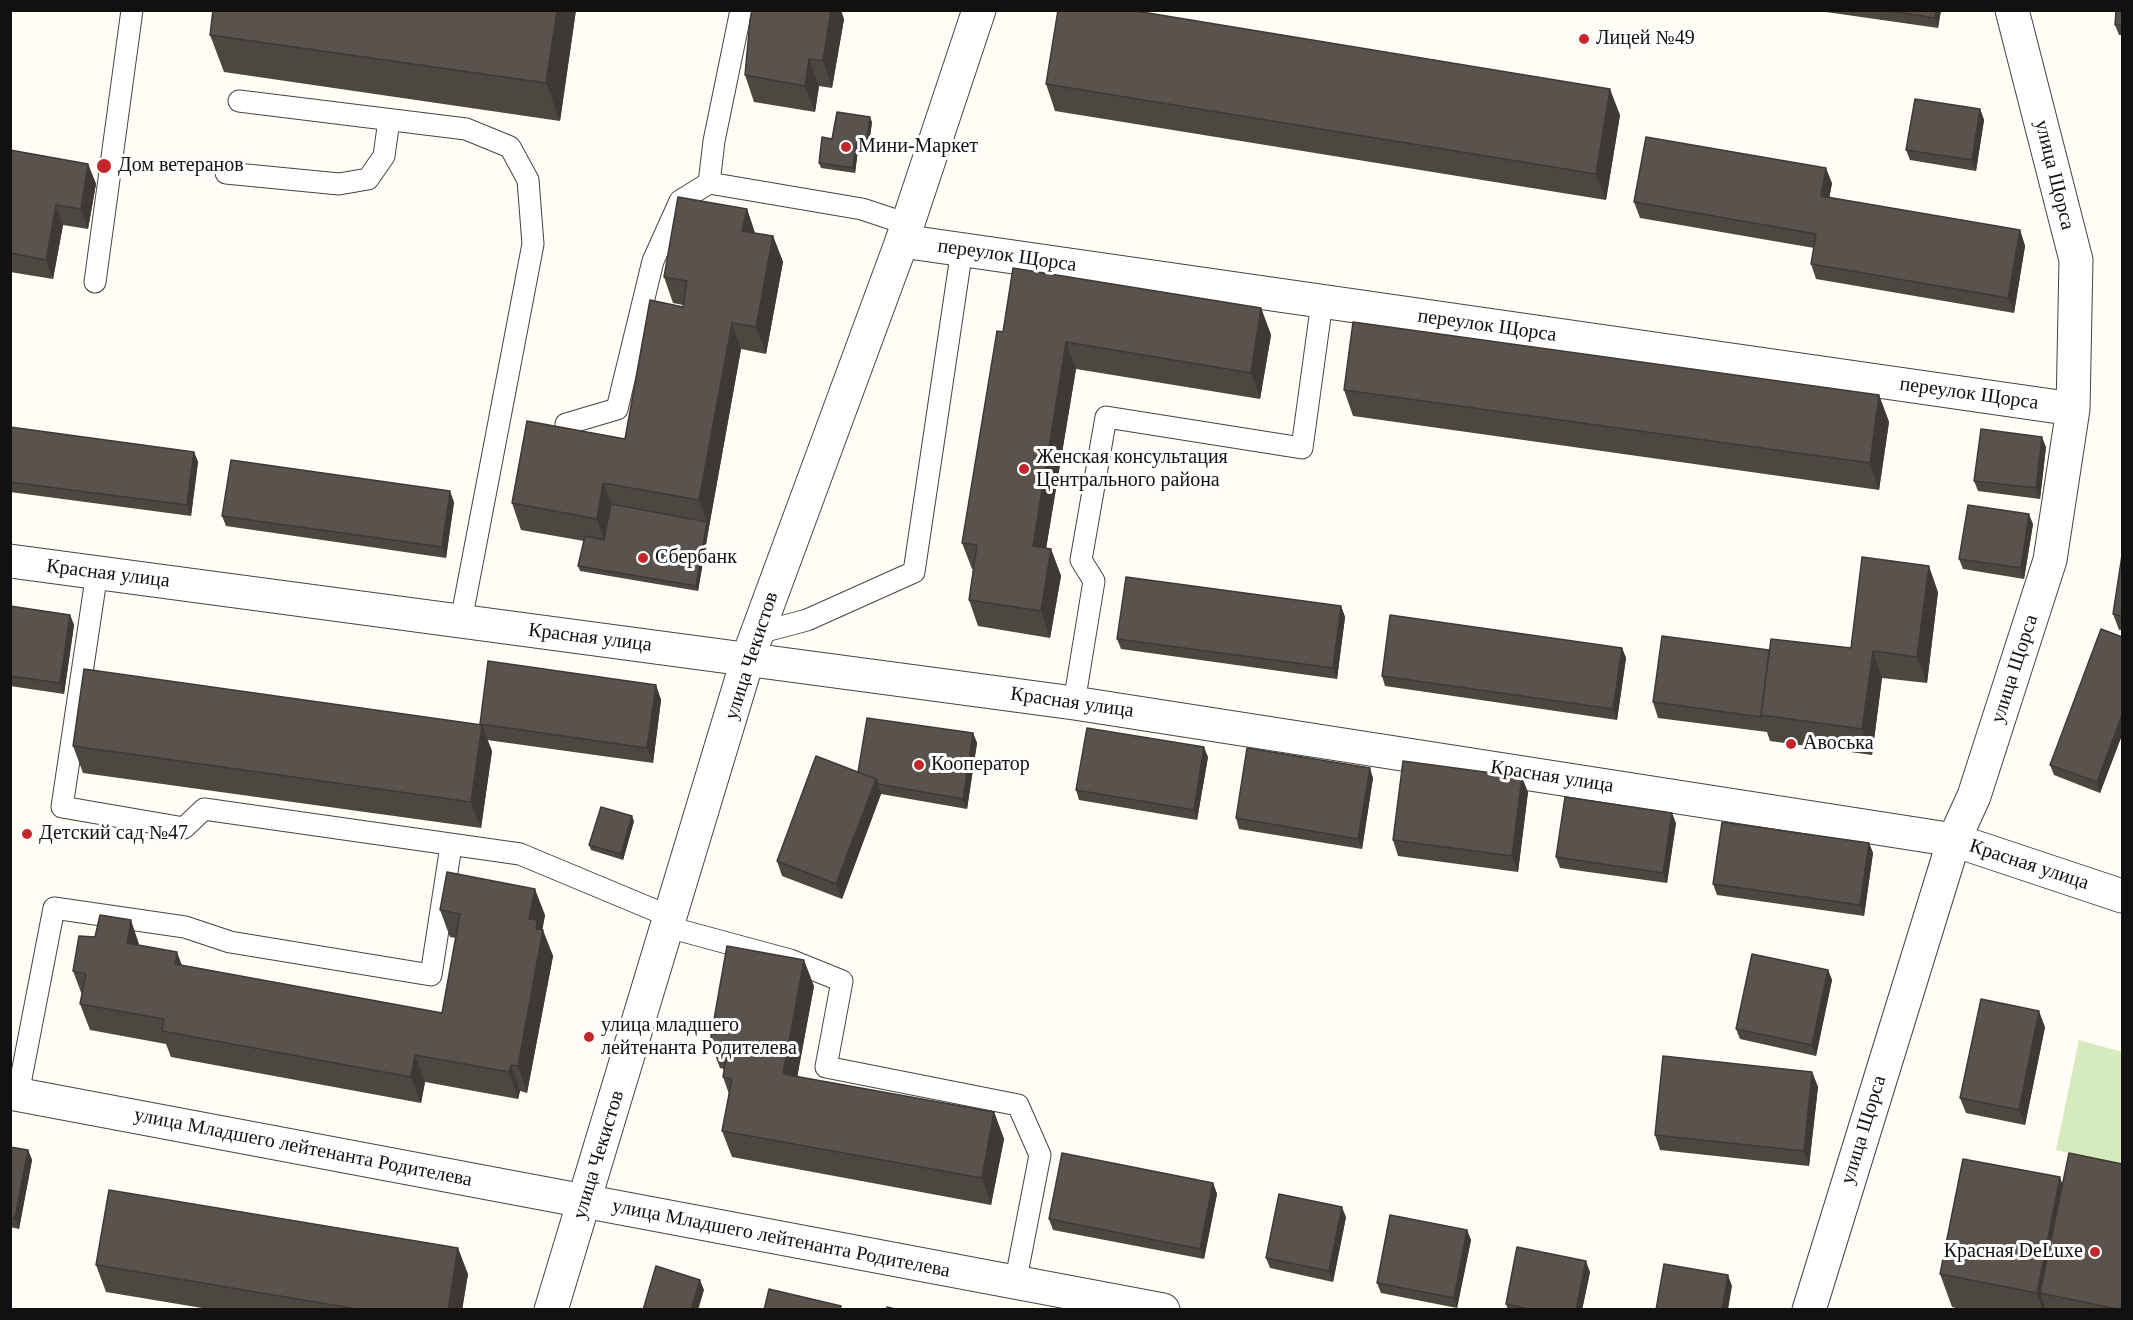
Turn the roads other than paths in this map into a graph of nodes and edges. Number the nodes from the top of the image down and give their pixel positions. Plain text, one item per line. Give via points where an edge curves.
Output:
1 (132, 10) edge
2 (741, 10) edge
3 (979, 10) edge
4 (2012, 10) edge
5 (239, 101) edge
6 (389, 120) junction
7 (226, 173) dead end
8 (709, 183) junction
9 (905, 232) junction
10 (962, 249) junction
11 (95, 282) dead end
12 (1322, 302) junction
13 (2073, 409) junction
14 (566, 424) dead end
15 (10, 561) edge
16 (97, 572) junction
17 (460, 621) junction
18 (753, 646) junction
19 (1074, 703) junction
20 (1954, 840) junction
21 (451, 846) junction
22 (2122, 896) edge
23 (669, 922) junction
24 (14, 1094) edge
25 (585, 1202) junction
26 (1015, 1284) junction
27 (551, 1310) edge
28 (1162, 1310) edge
29 (1809, 1310) edge

1 - 11 lane
2 - 8 lane
3 - 9 street, улица Чекистов
4 - 13 street, улица Щорса via 2076,260
5 - 6 lane
6 - 7 lane via 384,156 368,179 339,183
6 - 17 lane via 466,129 510,147 528,180 533,244
8 - 9 lane via 862,209
8 - 14 lane via 680,201 653,261 617,409
9 - 10 street, переулок Щорса
9 - 18 street, улица Чекистов
10 - 12 street, переулок Щорса
10 - 18 lane via 914,572
12 - 13 street, переулок Щорса
12 - 19 lane via 1302,448 1106,417 1081,560 1094,581
13 - 20 street, улица Щорса via 2050,560 1974,796
15 - 16 street, Красная улица
16 - 17 street, Красная улица
16 - 21 lane via 62,807 184,828 204,809
17 - 18 street, Красная улица
18 - 19 street, Красная улица
18 - 23 street, улица Чекистов
19 - 20 street, Красная улица
20 - 22 street, Красная улица
20 - 29 street, улица Щорса
21 - 23 lane via 520,854
21 - 24 lane via 431,975 230,942 185,927 54,908
23 - 25 street, улица Чекистов
23 - 26 lane via 790,960 842,981 826,1067 1018,1105 1040,1155
24 - 25 street, улица Младшего лейтенанта Родителева
25 - 26 street, улица Младшего лейтенанта Родителева
25 - 27 street, улица Чекистов
26 - 28 street, улица Младшего лейтенанта Родителева

